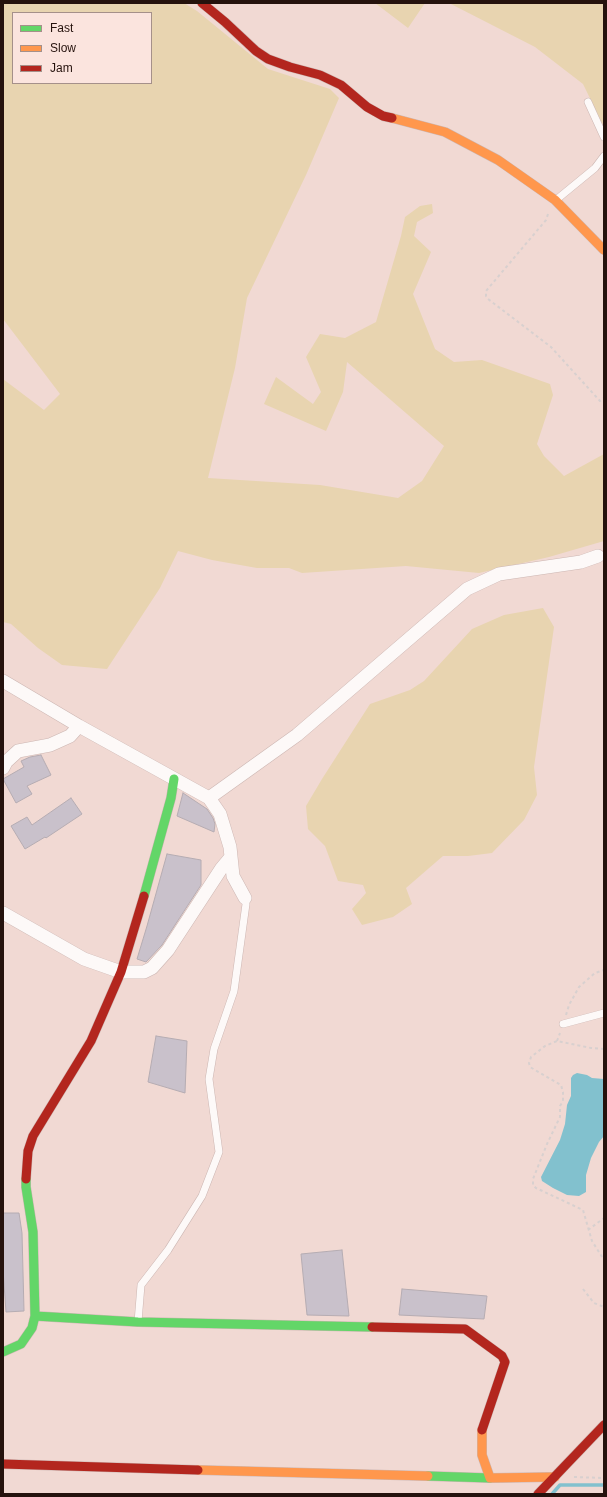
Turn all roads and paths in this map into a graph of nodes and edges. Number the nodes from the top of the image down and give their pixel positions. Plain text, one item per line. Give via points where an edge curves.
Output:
1 (202, 3) edge
2 (588, 102) dead end
3 (604, 137) edge
4 (604, 156) edge
5 (555, 200) junction
6 (604, 250) edge
7 (604, 398) edge
8 (601, 555) edge
9 (3, 681) edge
10 (80, 726) junction
11 (3, 768) edge
12 (174, 779) junction
13 (209, 798) junction
14 (231, 857) junction
15 (245, 898) joint
16 (3, 913) edge
17 (604, 970) edge
18 (121, 972) junction
19 (604, 1013) edge
20 (563, 1024) junction
21 (557, 1041) junction
22 (604, 1049) edge
23 (604, 1218) edge
24 (588, 1230) junction
25 (604, 1260) edge
26 (583, 1289) dead end
27 (604, 1308) edge
28 (35, 1316) junction
29 (138, 1322) junction
30 (3, 1352) edge
31 (604, 1425) edge
32 (3, 1464) edge
33 (555, 1477) junction
34 (490, 1478) junction
35 (604, 1478) edge
36 (538, 1494) edge

1 - 5 street via 268,59 320,75 341,85 367,107 383,116 445,132 498,160
2 - 3 lane
4 - 5 lane via 595,168
5 - 6 street
5 - 7 path via 546,220 486,291 486,296 551,347 600,401
8 - 13 street via 581,562 499,574 466,589 297,735
9 - 10 street
10 - 11 street via 70,736 50,745 18,752
10 - 12 street
12 - 13 street
12 - 18 street via 137,923
13 - 14 street via 220,814
14 - 15 street via 233,876
14 - 18 street via 168,950 152,968 144,972
15 - 29 lane via 234,991 214,1049 209,1079 219,1152 202,1196 168,1250 141,1285
16 - 18 street via 84,959
17 - 20 path via 595,973 579,988 568,1005
18 - 28 street via 91,1041 33,1136 28,1151 26,1187 33,1232
19 - 20 lane
20 - 21 path
21 - 22 path
21 - 24 path via 545,1046 531,1057 529,1063 530,1067 561,1086 563,1092 560,1117 533,1179 533,1185 583,1210
23 - 24 path
24 - 25 path
26 - 27 path via 594,1303
28 - 29 street
28 - 30 street via 32,1328 21,1344
29 - 34 street via 465,1329 502,1356 505,1362 481,1432 482,1455
31 - 33 street
32 - 34 street
33 - 34 street
33 - 35 path
33 - 36 street

